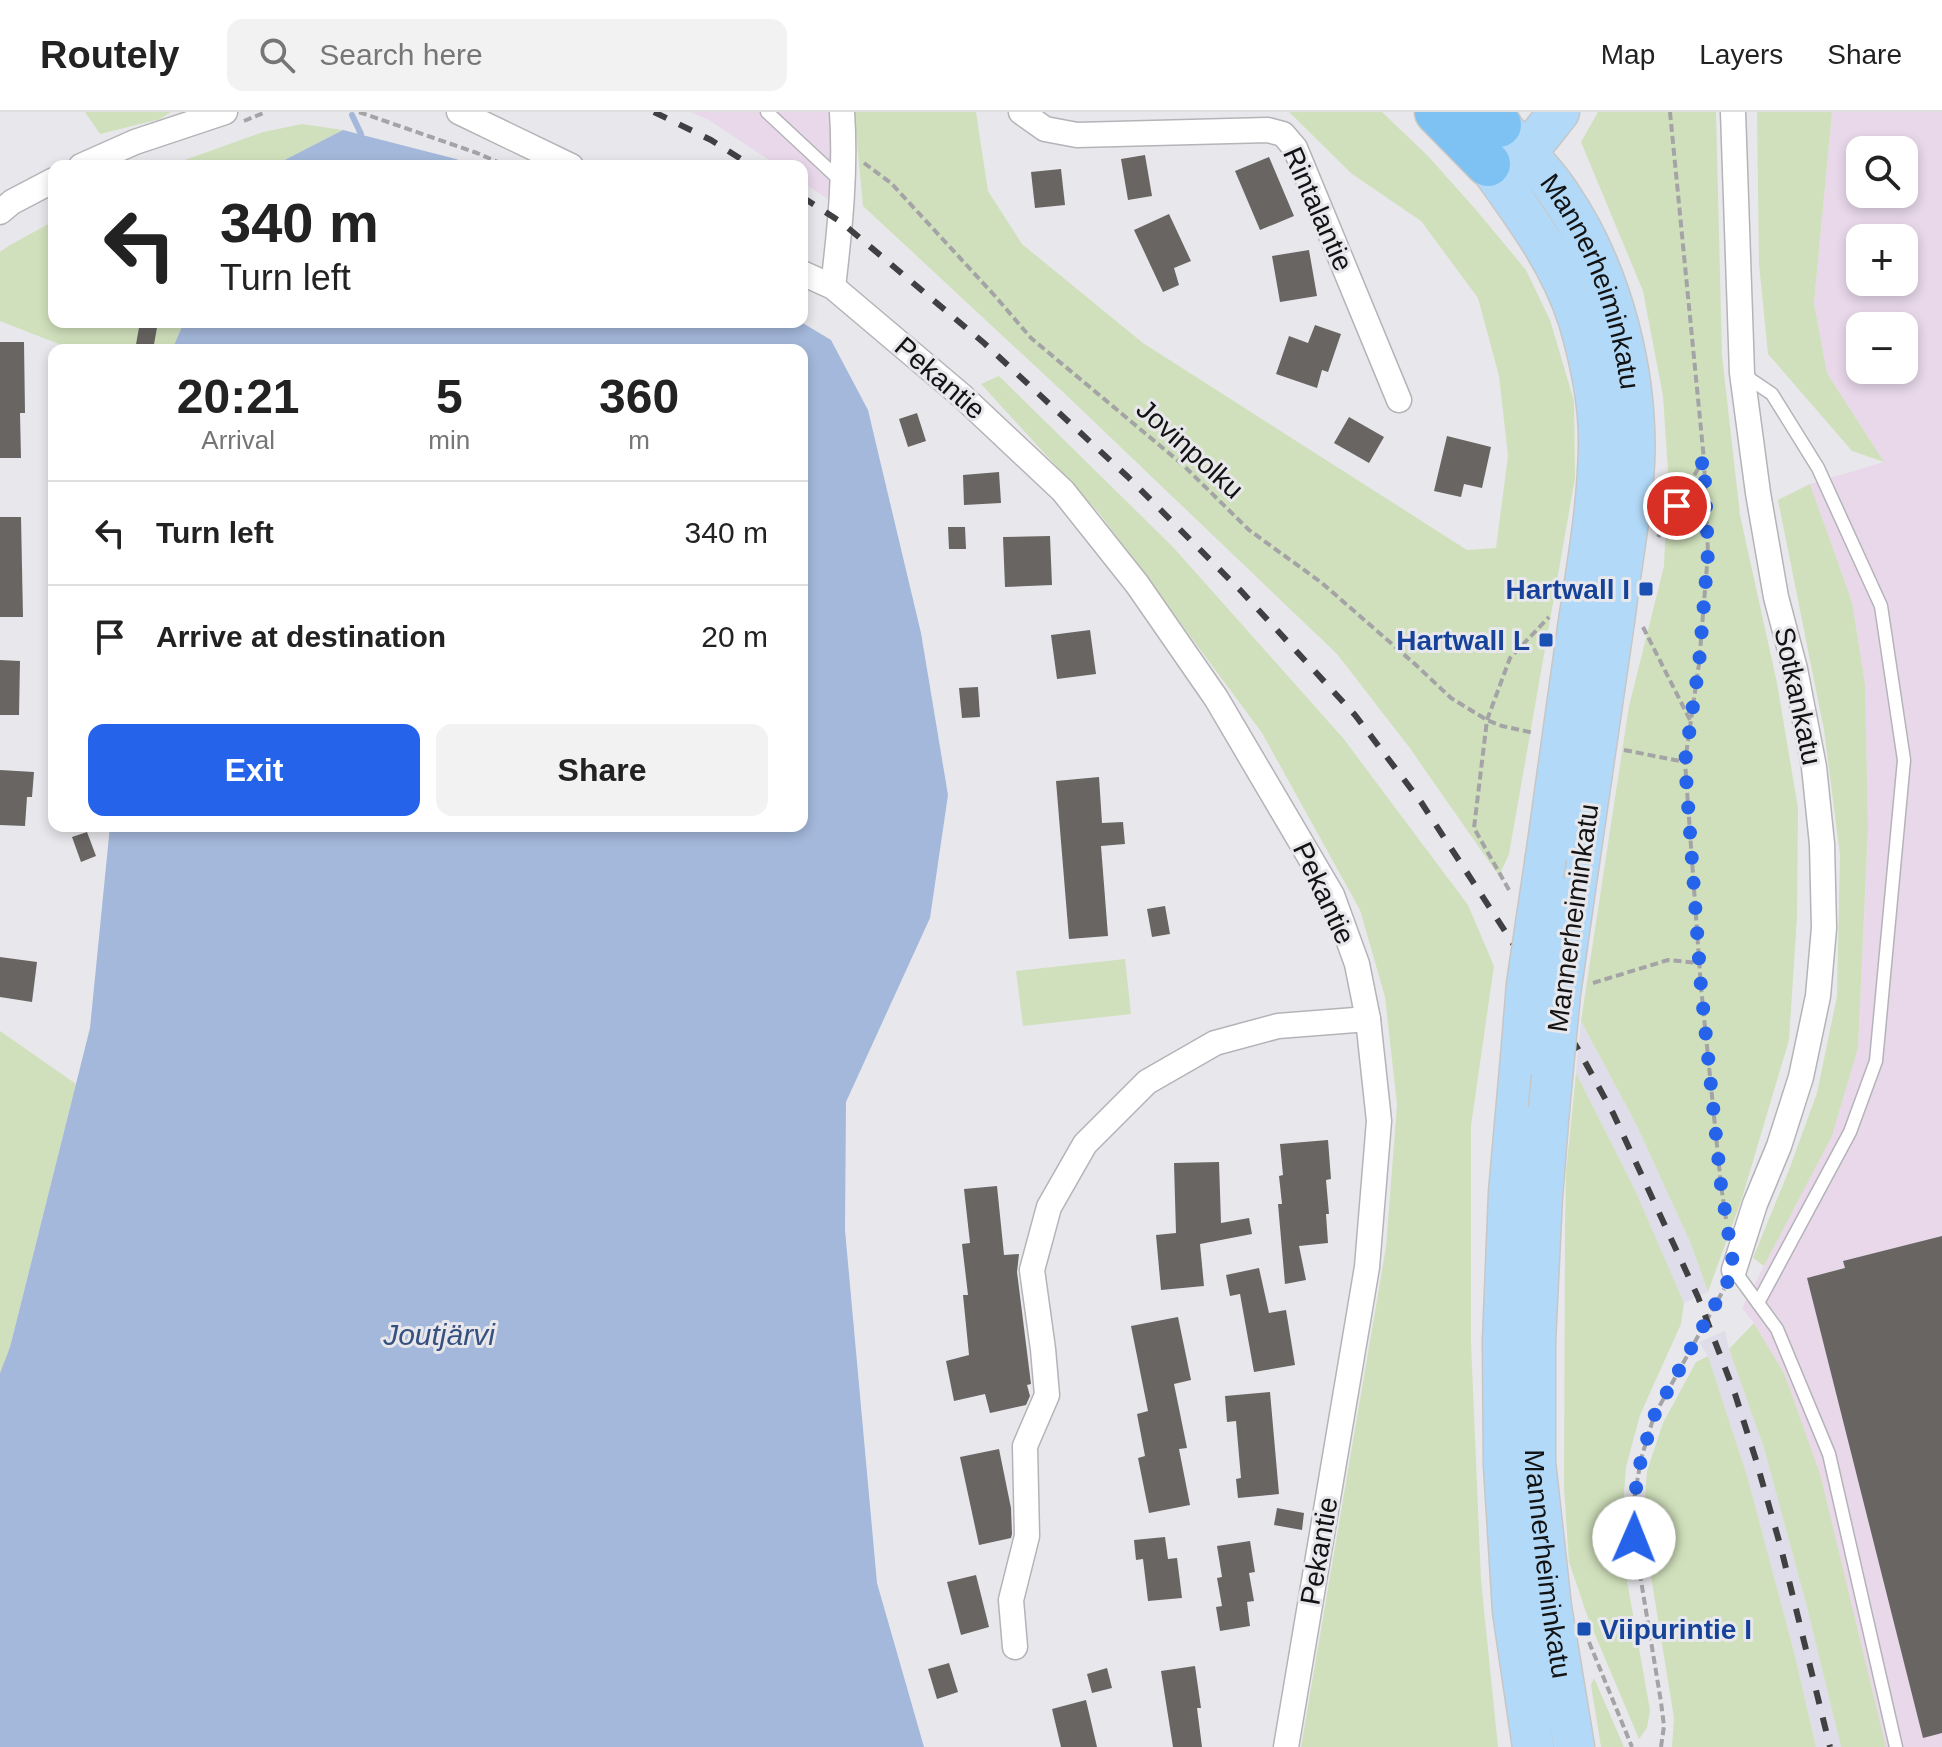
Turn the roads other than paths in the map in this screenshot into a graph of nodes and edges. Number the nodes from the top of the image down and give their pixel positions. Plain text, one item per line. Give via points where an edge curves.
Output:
1 (225, 112) edge
2 (459, 112) edge
3 (767, 112) edge
4 (842, 112) edge
5 (1021, 112) edge
6 (1437, 112) edge
7 (1559, 112) edge
8 (1733, 112) edge
9 (1501, 133) edge
10 (94, 160) edge
11 (559, 160) edge
12 (48, 182) edge
13 (844, 183) junction
14 (4, 200) edge
15 (808, 276) edge
16 (833, 287) junction
17 (1742, 373) junction
18 (1399, 400) dead end
19 (1368, 1019) junction
20 (1734, 1270) joint
21 (1758, 1303) junction
22 (1015, 1647) dead end
23 (1286, 1747) edge
24 (1533, 1747) edge
25 (1574, 1747) edge
26 (1896, 1747) edge

1 - 10 street
2 - 11 street
3 - 13 lane
4 - 13 street
5 - 18 street, Rintalantie via 1045,129 1077,135 1268,130 1283,134 1295,148
6 - 9 highway
7 - 9 main road
8 - 17 street, Sotkankatu
9 - 24 main road, Mannerheiminkatu, bridge via 1537,232 1578,318 1597,404 1599,447 1527,984 1509,1193 1504,1465 1513,1611
9 - 25 main road, Mannerheiminkatu, bridge via 1544,174 1581,230 1613,309 1630,378 1633,417 1626,533 1560,994 1535,1341 1535,1462
12 - 14 street
13 - 16 street
15 - 16 street, Pekantie
16 - 19 street, Pekantie via 962,396 1063,491 1137,584 1216,698 1332,895 1357,964
17 - 20 street, Sotkankatu via 1776,597 1814,767 1824,928 1818,996 1801,1077
17 - 21 lane via 1772,394 1818,468 1881,606 1904,760 1876,1061 1850,1132
19 - 22 street via 1278,1026 1215,1043 1147,1082 1085,1144 1056,1194 1032,1270 1047,1395 1025,1446 1027,1536 1011,1600
19 - 23 street, Pekantie via 1379,1121 1367,1267
20 - 21 lane
21 - 26 lane via 1777,1329 1829,1454

